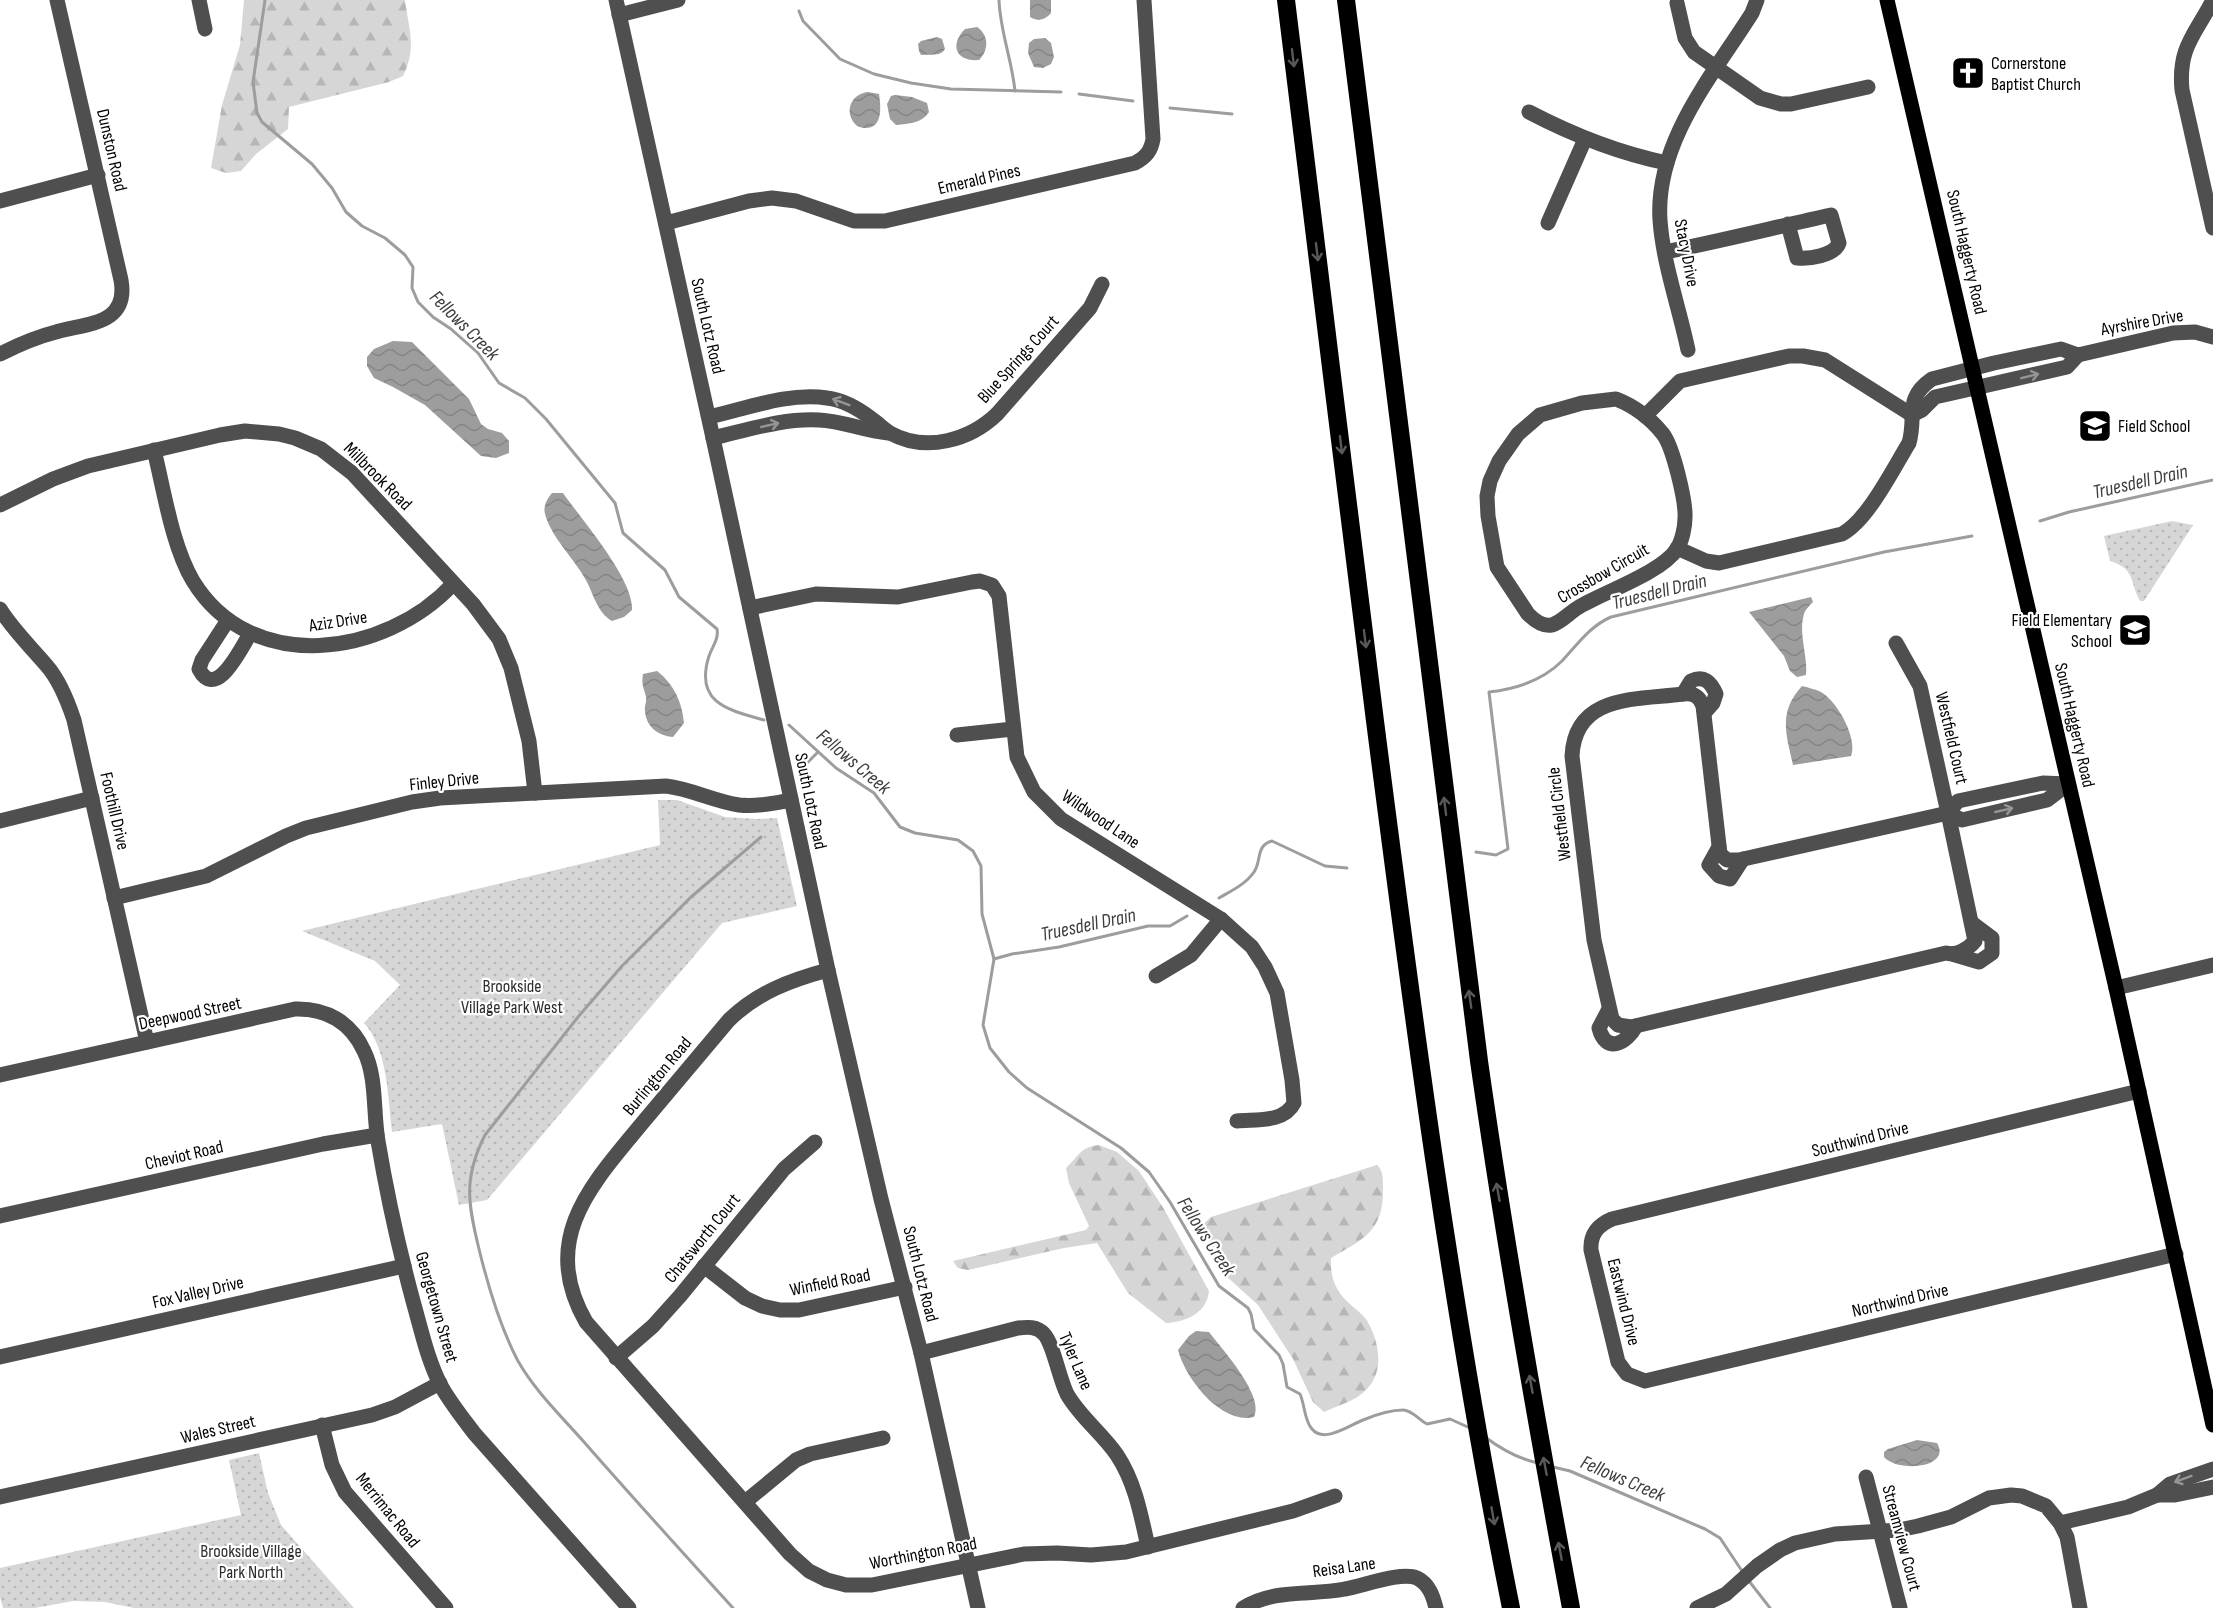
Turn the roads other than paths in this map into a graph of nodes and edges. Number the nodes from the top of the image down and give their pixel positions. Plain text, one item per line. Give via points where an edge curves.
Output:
1 (57, 0) edge
2 (199, 0) edge
3 (678, 0) edge
4 (1144, 0) edge
5 (1286, 0) edge
6 (1346, 0) edge
7 (1757, 0) edge
8 (1887, 0) edge
9 (2213, 0) edge
10 (1677, 3) dead end
11 (617, 7) edge
12 (205, 29) dead end
13 (1717, 68) junction
14 (1868, 87) dead end
15 (1529, 112) dead end
16 (1585, 138) junction
17 (1667, 163) junction
18 (98, 175) junction
19 (0, 201) edge
20 (666, 223) junction
21 (1548, 223) dead end
22 (1788, 224) dead end
23 (2213, 228) edge
24 (1665, 252) junction
25 (1102, 284) dead end
26 (2213, 337) edge
27 (1688, 350) dead end
28 (0, 354) edge
29 (2078, 355) junction
30 (1972, 368) junction
31 (1925, 384) junction
32 (1977, 388) junction
33 (815, 397) junction
34 (1935, 397) junction
35 (1912, 415) junction
36 (1645, 416) junction
37 (709, 417) junction
38 (815, 420) junction
39 (891, 433) junction
40 (714, 438) junction
41 (154, 450) junction
42 (0, 505) edge
43 (1677, 548) junction
44 (453, 584) junction
45 (750, 608) junction
46 (0, 609) edge
47 (228, 620) junction
48 (250, 634) junction
49 (1896, 643) dead end
50 (1013, 729) junction
51 (957, 735) dead end
52 (2068, 784) junction
53 (535, 793) junction
54 (92, 798) junction
55 (791, 800) junction
56 (1948, 813) junction
57 (0, 821) edge
58 (114, 898) junction
59 (1221, 919) junction
60 (1972, 923) junction
61 (1952, 954) junction
62 (2213, 965) edge
63 (828, 970) junction
64 (1156, 976) dead end
65 (2116, 988) junction
66 (147, 1042) junction
67 (368, 1059) joint
68 (0, 1075) edge
69 (2139, 1092) junction
70 (1237, 1121) dead end
71 (377, 1136) junction
72 (814, 1142) dead end
73 (0, 1216) edge
74 (1594, 1232) joint
75 (2176, 1254) junction
76 (567, 1256) joint
77 (404, 1266) junction
78 (704, 1266) junction
79 (905, 1287) junction
80 (921, 1353) junction
81 (0, 1357) edge
82 (616, 1358) junction
83 (1632, 1377) joint
84 (440, 1383) junction
85 (322, 1425) junction
86 (2213, 1425) edge
87 (883, 1438) dead end
88 (2213, 1469) edge
89 (1866, 1477) dead end
90 (2213, 1487) edge
91 (2157, 1495) junction
92 (1335, 1496) dead end
93 (0, 1497) edge
94 (745, 1502) junction
95 (2060, 1523) junction
96 (1879, 1531) junction
97 (1148, 1546) junction
98 (968, 1564) junction
99 (446, 1608) edge
100 (629, 1608) edge
101 (978, 1608) edge
102 (1242, 1608) edge
103 (1436, 1608) edge
104 (1511, 1608) edge
105 (1571, 1608) edge
106 (1697, 1608) edge
107 (1900, 1608) edge
108 (2080, 1608) edge

1 - 18 street, Dunston Road
2 - 12 street
3 - 11 street
4 - 20 street, Emerald Pines via 1154,139 1152,149 1142,160 885,221 854,221 796,201 772,198
5 -> 104 highway via 1440,1208
105 -> 6 highway via 1479,1061
7 - 13 street, Stacy Drive
8 - 30 main road, South Haggerty Road
9 - 23 street via 2192,34 2181,66 2184,99
10 - 13 street via 1688,44
11 - 20 street, South Lotz Road
13 - 14 street via 1760,98 1781,104
13 - 17 street, Stacy Drive via 1684,119
15 - 16 street
16 - 17 street via 1629,155
16 - 21 street
17 - 24 street, Stacy Drive via 1660,211
18 - 19 street
18 - 28 street, Dunston Road via 123,291 117,309 102,321 40,337
20 - 37 street, South Lotz Road
22 - 24 street
24 - 27 street, Stacy Drive
25 - 39 street, Blue Springs Court via 1090,308 997,414 979,428 952,440 933,442
26 - 29 street, Ayrshire Drive via 2195,332 2173,333
29 - 30 street, Ayrshire Drive via 2061,349
32 -> 29 street, Ayrshire Drive via 2067,367
30 - 31 street
30 - 32 main road, South Haggerty Road
31 - 34 street
31 - 35 street, Crossbow Circuit via 1912,402
32 - 34 street
32 - 52 main road, South Haggerty Road
33 - 37 street, Blue Springs Court via 791,398
33 - 38 street
39 -> 33 street, Blue Springs Court via 840,400
34 - 35 street
35 - 36 street via 1825,360 1789,356 1680,381
35 - 43 street, Crossbow Circuit via 1910,443 1850,530 1719,563
36 - 43 street, Crossbow Circuit via 1664,435 1672,450 1685,517
36 - 43 street, Crossbow Circuit via 1623,402 1606,399 1547,412 1529,423 1499,461 1490,481 1488,516 1497,567 1528,615 1539,623 1553,625 1655,566
37 - 40 street, South Lotz Road
38 - 39 street
40 -> 38 street via 781,422
40 - 45 street, South Lotz Road
41 - 42 street, Millbrook Road via 78,469
41 - 44 street, Millbrook Road via 245,431 279,434 310,444 333,456 352,473
41 - 47 street, Aziz Drive via 185,565 202,594
44 - 48 street, Aziz Drive via 412,619 362,639 309,646
44 - 53 street, Millbrook Road via 485,619 507,656 529,741
45 - 50 street, Wildwood Lane via 816,594 898,597 986,582 999,596
45 - 55 street, South Lotz Road
46 - 54 street, Foothill Drive via 60,685 78,732
47 - 48 street, Aziz Drive
47 - 48 street via 202,660 200,669 208,681 223,676
49 - 56 street, Westfield Court via 1920,686
50 - 51 street
50 - 59 street, Wildwood Lane via 1020,766 1047,807
52 - 56 street via 2047,800 1962,820
52 - 65 main road, South Haggerty Road
53 - 55 street, Finley Drive via 666,786 738,804
53 - 58 street, Finley Drive via 426,800 331,821 286,836 206,876
54 - 57 street
54 - 58 street, Foothill Drive
55 - 63 street, South Lotz Road
56 - 60 street, Westfield Circle
56 - 61 street, Westfield Circle via 1727,860 1720,854 1705,712 1694,694 1602,707 1582,722 1572,747 1594,940 1609,1010 1618,1025 1636,1026
58 - 66 street, Foothill Drive
59 - 64 street via 1191,955
59 - 70 street, Wildwood Lane via 1252,947 1277,993 1294,1097 1291,1108 1280,1117
60 - 61 street, Westfield Circle via 1975,941
60 - 61 street, Westfield Circle via 1992,938 1992,953 1979,962
62 - 65 street
63 - 76 street, Burlington Road via 776,987 729,1020 590,1188 573,1221
63 - 79 street, South Lotz Road
65 - 69 main road, South Haggerty Road
66 - 67 street, Deepwood Street via 295,1009 312,1010 341,1021 360,1042
66 - 68 street, Deepwood Street
67 - 71 street, Georgetown Street
69 - 74 street, Southwind Drive via 1612,1219
69 - 75 main road, South Haggerty Road
71 - 73 street, Cheviot Road via 323,1144
71 - 77 street, Georgetown Street
72 - 78 street, Chatsworth Court via 784,1169
74 - 83 street, Eastwind Drive via 1591,1250 1618,1362
75 - 83 street, Northwind Drive via 1653,1380
75 - 86 main road, South Haggerty Road
76 - 82 street, Worthington Road via 570,1284 579,1310
77 - 81 street, Fox Valley Drive
77 - 84 street, Georgetown Street
78 - 79 street, Winfield Road via 745,1298 780,1310 799,1310
78 - 82 street, Chatsworth Court via 653,1326
79 - 80 street, South Lotz Road
80 - 97 street, Tyler Lane via 1018,1328 1034,1328 1043,1333 1068,1395 1126,1471
80 - 98 street, South Lotz Road
82 - 94 street, Worthington Road
84 - 85 street, Wales Street via 388,1410
84 - 100 street, Georgetown Street via 474,1433
85 - 93 street, Wales Street
85 - 99 street, Merrimac Road via 332,1465 345,1492
87 - 94 street via 796,1460
88 -> 91 street via 2170,1484
89 - 96 street, Streamview Court
90 - 91 street
91 - 95 street via 2128,1507
92 - 97 street, Worthington Road via 1293,1511
94 - 98 street, Worthington Road via 799,1564 836,1583 872,1585
95 - 96 street via 2046,1506 2036,1501 1998,1495 1938,1521
95 - 108 street via 2067,1537
96 - 106 street via 1835,1534 1795,1543 1757,1566 1726,1594
96 - 107 street, Streamview Court
97 - 98 street, Worthington Road via 1109,1555 1033,1553
98 - 101 street, South Lotz Road
102 - 103 street, Reisa Lane via 1280,1594 1344,1590 1404,1576 1425,1584

